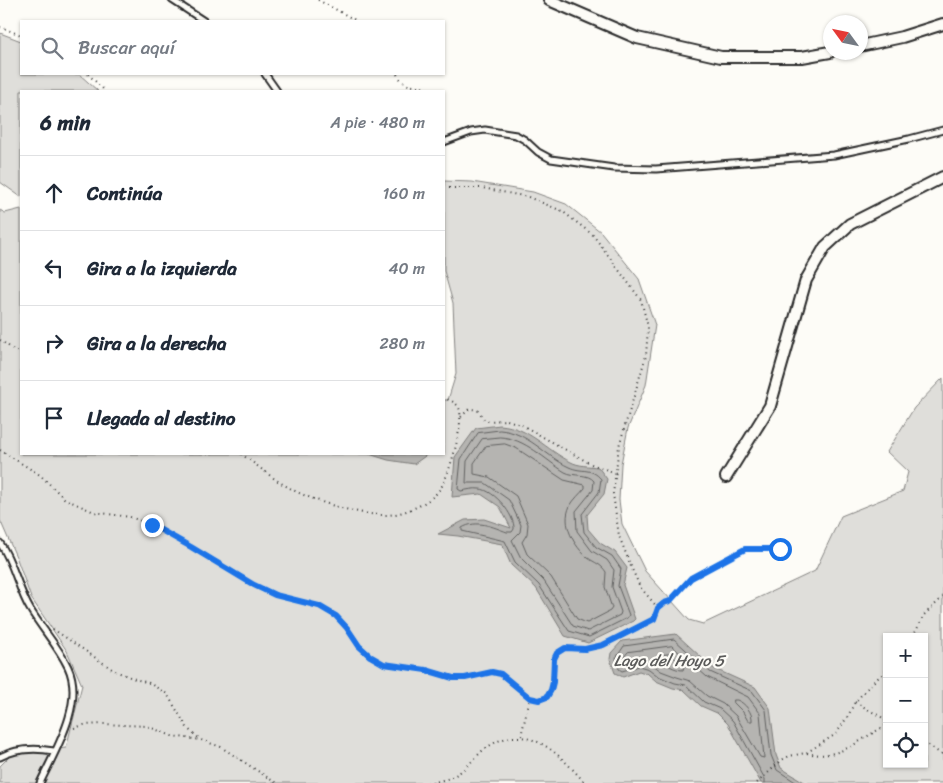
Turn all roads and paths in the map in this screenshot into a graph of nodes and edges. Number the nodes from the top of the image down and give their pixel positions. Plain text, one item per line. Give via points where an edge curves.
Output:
1 (172, 0) edge
2 (318, 0) edge
3 (549, 0) edge
4 (202, 20) edge
5 (355, 20) edge
6 (943, 24) edge
7 (0, 27) edge
8 (20, 35) edge
9 (868, 44) edge
10 (823, 54) edge
11 (89, 75) edge
12 (266, 75) edge
13 (398, 75) edge
14 (104, 90) edge
15 (276, 90) edge
16 (428, 90) edge
17 (943, 130) edge
18 (445, 142) edge
19 (943, 177) edge
20 (445, 188) edge
21 (0, 340) edge
22 (20, 353) edge
23 (445, 398) edge
24 (461, 417) junction
25 (0, 450) edge
26 (242, 455) edge
27 (616, 473) junction
28 (726, 477) dead end
29 (0, 543) edge
30 (780, 549) dead end
31 (943, 598) edge
32 (658, 608) junction
33 (38, 620) junction
34 (915, 633) edge
35 (883, 673) edge
36 (530, 698) junction
37 (855, 702) junction
38 (883, 718) edge
39 (883, 727) edge
40 (62, 732) junction
41 (521, 736) junction
42 (201, 740) junction
43 (928, 745) edge
44 (54, 751) junction
45 (806, 753) junction
46 (943, 755) edge
47 (0, 757) edge
48 (40, 783) edge
49 (276, 783) edge
50 (427, 783) edge
51 (585, 783) edge
52 (757, 783) edge

1 - 4 lane
2 - 5 path
3 - 10 street via 637,38 721,57 802,58
6 - 9 street
7 - 8 path
11 - 14 path
12 - 15 lane
13 - 16 path via 409,86 422,86
17 - 18 lane via 834,154 656,169 614,168 551,159 516,135 485,130
19 - 28 street via 850,224 825,247 806,280 770,406
20 - 27 path via 482,188 528,197 562,210 593,235 641,300 648,327 646,356 619,446
21 - 22 path
23 - 24 path via 459,407
24 - 26 path via 449,473 440,490 424,503 384,515 352,510 304,495 287,487
24 - 27 path via 469,409 476,409 486,422 507,420 520,424 591,464
25 - 36 path via 40,475 66,499 94,512 130,517 152,525 254,585 275,595 319,606 336,616 359,646 384,664 453,678 492,672 501,674
27 - 32 path via 613,494 619,536 640,588
29 - 33 lane via 29,608
30 - 32 path via 745,549 691,578 670,601
31 - 34 path via 924,615
32 - 36 path via 654,619 603,645 585,649 565,648 557,653 553,682 547,697 539,700
33 - 40 lane via 69,668 74,689 71,710
33 - 42 path via 115,672 149,683 167,694 188,729
35 - 37 path
36 - 41 path
37 - 38 path
37 - 45 path via 836,734
39 - 45 path via 834,754 819,756
40 - 42 path via 84,725 147,726 172,736
40 - 44 lane
41 - 50 path via 484,749 459,774
41 - 51 path via 532,738 550,749
42 - 49 path via 221,747
43 - 46 path
44 - 47 lane via 33,748
44 - 48 lane
45 - 52 path via 782,760

